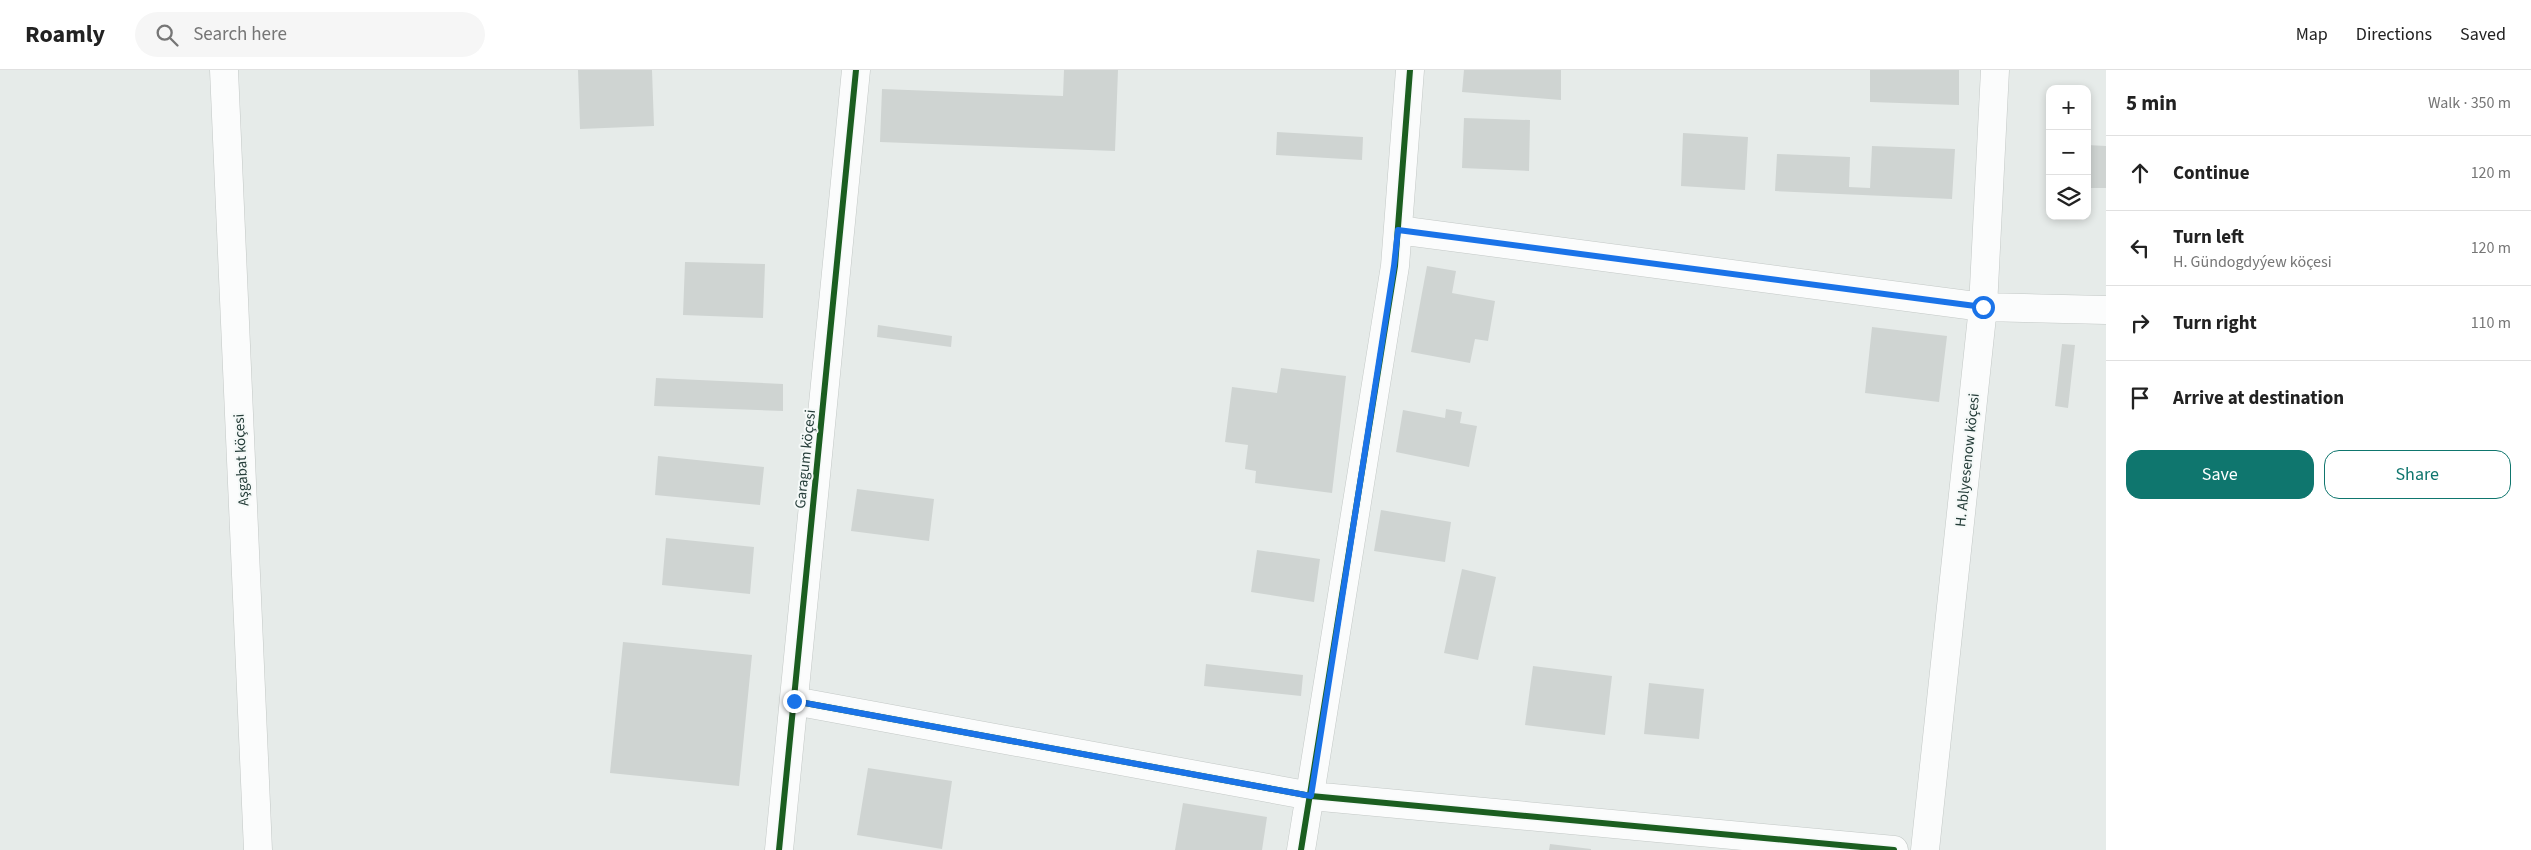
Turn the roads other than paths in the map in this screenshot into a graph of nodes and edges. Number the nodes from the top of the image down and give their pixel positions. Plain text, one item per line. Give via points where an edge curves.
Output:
1 (224, 70) edge
2 (856, 70) edge
3 (1410, 70) edge
4 (1996, 70) edge
5 (1398, 230) junction
6 (1983, 307) junction
7 (2106, 310) edge
8 (794, 701) junction
9 (1311, 796) junction
10 (258, 850) edge
11 (779, 850) edge
12 (1301, 850) edge
13 (1894, 850) edge
14 (1925, 850) edge

1 - 10 street, Aşgabat köçesi
2 - 8 street, Garagum köçesi
3 - 5 street
4 - 6 street, H. Ablyesenow köçesi
5 - 6 street
5 - 9 street
6 - 7 street
6 - 14 street, H. Ablyesenow köçesi
8 - 9 street
8 - 11 street, Garagum köçesi
9 - 12 street
9 - 13 street

